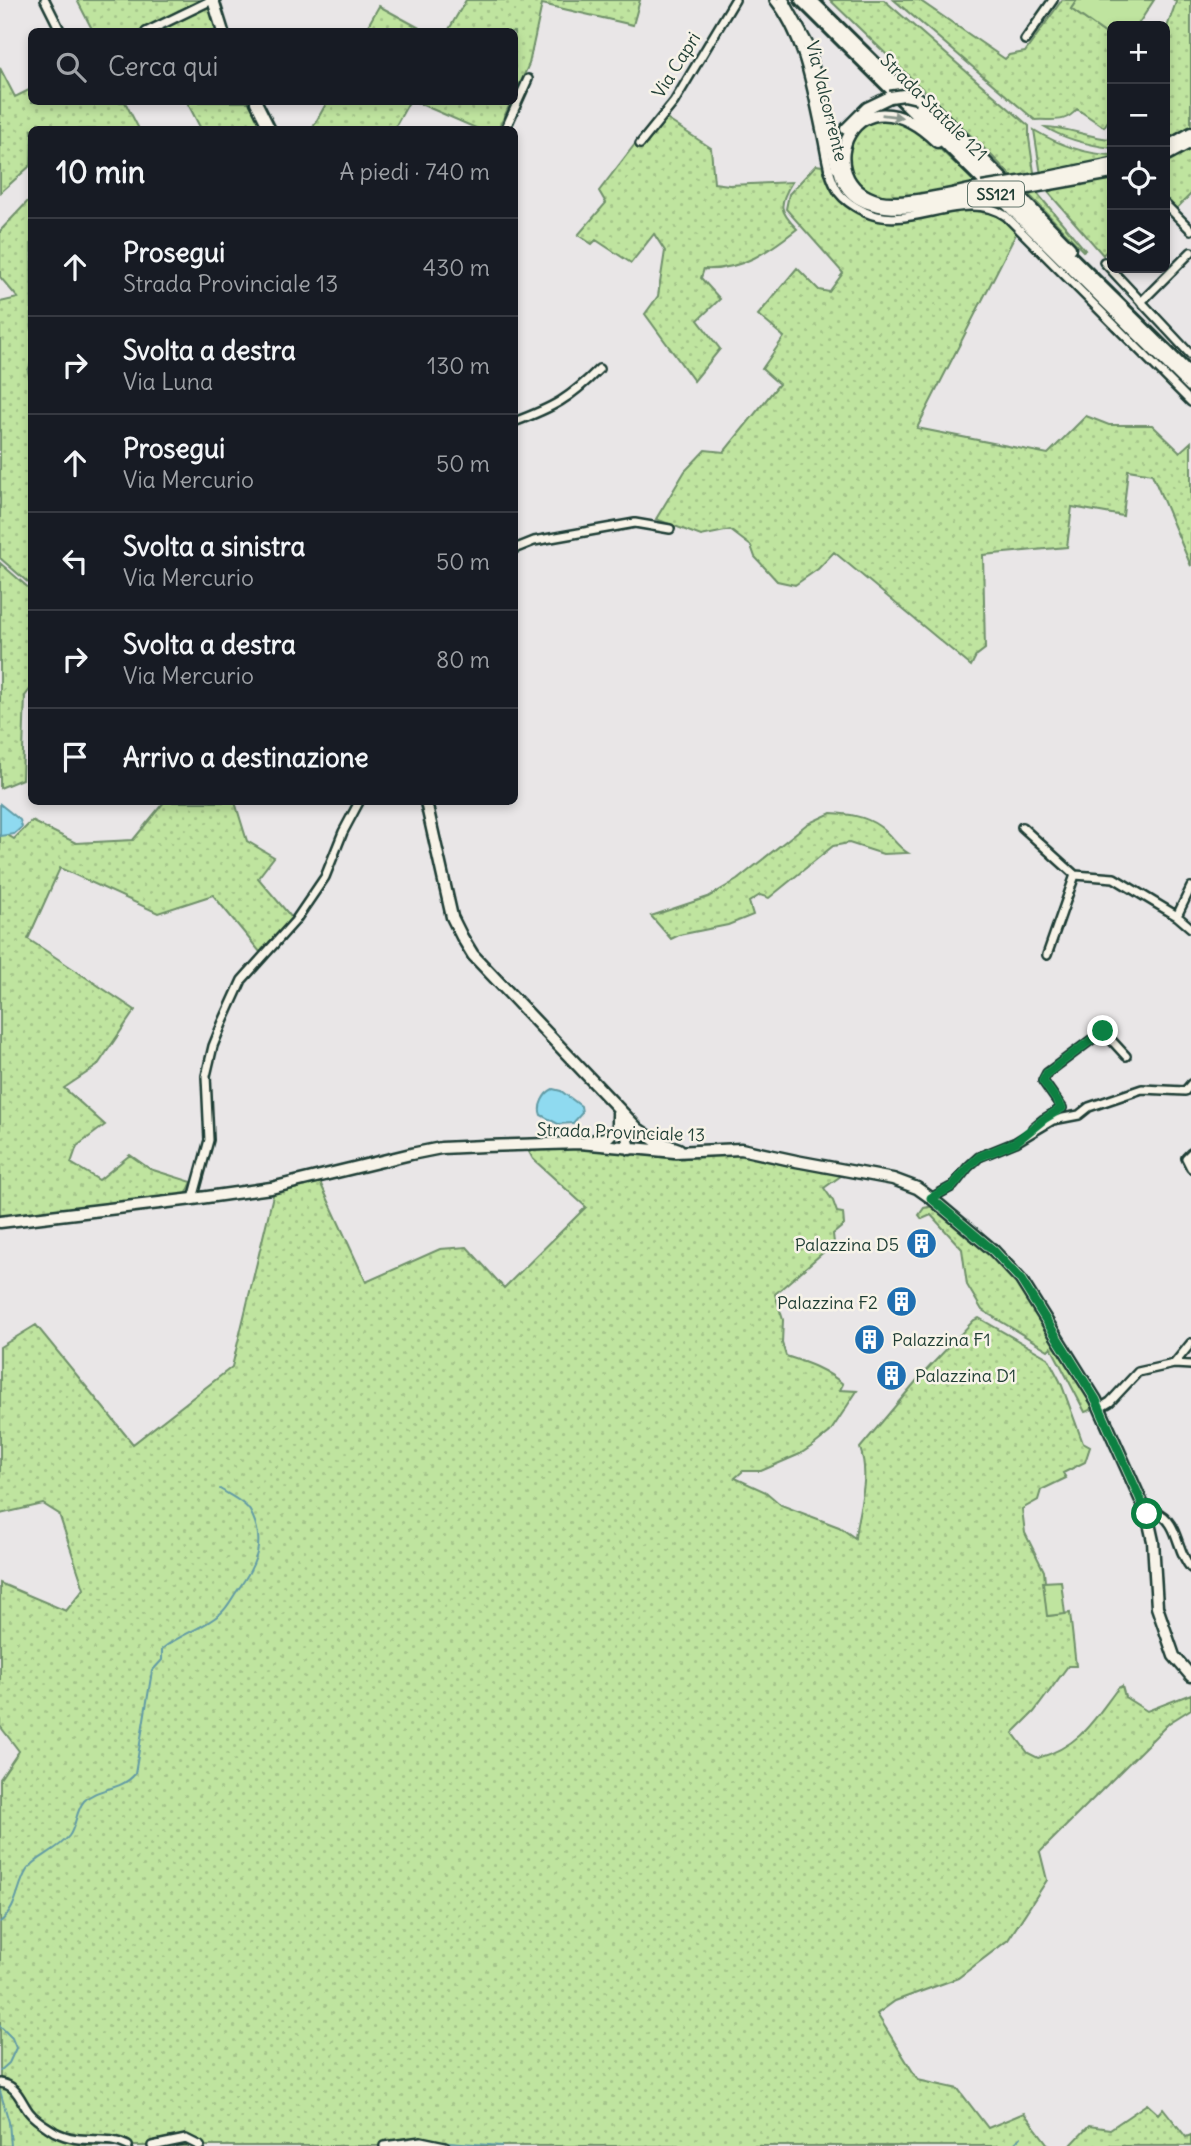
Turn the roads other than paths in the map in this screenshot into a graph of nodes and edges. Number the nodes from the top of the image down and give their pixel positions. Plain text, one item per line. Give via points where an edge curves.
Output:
1 (45, 0) edge
2 (212, 0) edge
3 (735, 0) edge
4 (774, 0) edge
5 (783, 0) edge
6 (801, 0) edge
7 (811, 0) edge
8 (1053, 0) edge
9 (59, 28) edge
10 (154, 28) edge
11 (222, 28) edge
12 (1025, 40) dead end
13 (527, 79) dead end
14 (518, 100) edge
15 (258, 105) edge
16 (516, 105) edge
17 (268, 126) edge
18 (507, 126) edge
19 (1191, 133) edge
20 (1191, 142) edge
21 (640, 144) dead end
22 (1167, 147) edge
23 (1170, 153) edge
24 (1107, 165) edge
25 (839, 174) junction
26 (1107, 174) edge
27 (1050, 180) junction
28 (990, 194) junction
29 (1170, 209) edge
30 (1191, 230) edge
31 (1191, 252) edge
32 (1104, 262) dead end
33 (1140, 302) junction
34 (1131, 316) junction
35 (1191, 355) edge
36 (599, 369) dead end
37 (1191, 375) edge
38 (1191, 387) edge
39 (1191, 402) edge
40 (518, 420) edge
41 (670, 529) dead end
42 (518, 547) edge
43 (357, 805) edge
44 (427, 805) edge
45 (1022, 827) dead end
46 (1075, 875) junction
47 (1191, 887) edge
48 (1177, 916) junction
49 (1191, 928) edge
50 (1047, 955) dead end
51 (1126, 1056) dead end
52 (593, 1082) junction
53 (1190, 1088) edge
54 (617, 1111) junction
55 (638, 1129) junction
56 (1028, 1134) junction
57 (580, 1143) junction
58 (630, 1149) junction
59 (688, 1152) junction
60 (1191, 1153) edge
61 (1191, 1168) edge
62 (931, 1198) junction
63 (193, 1199) junction
64 (0, 1222) edge
65 (1191, 1343) edge
66 (1174, 1364) junction
67 (1191, 1365) edge
68 (1100, 1408) junction
69 (1147, 1514) junction
70 (1191, 1569) edge
71 (1191, 1676) edge
72 (0, 2083) edge
73 (128, 2146) edge
74 (152, 2146) edge
75 (200, 2146) edge
76 (384, 2146) edge
77 (445, 2146) edge

1 - 9 street
2 - 10 street
2 - 11 main road
3 - 21 street, Via Capri via 674,102
4 - 39 street, Via Valcorrente via 799,45 830,174 845,199 869,214 889,218 970,205 998,210
5 - 25 main road via 808,46
6 - 28 main road, Strada Statale 121 / SS121
7 - 34 main road, Strada Statale 121 / SS121
8 - 12 street
13 - 14 street
15 - 17 main road
16 - 18 street
19 - 22 main road
20 - 23 main road
24 - 27 main road
25 - 28 main road via 856,198 883,208
25 - 34 main road, bridge via 839,147 845,131 867,108 890,97 917,98 931,106
26 - 27 main road
27 - 28 main road, bridge
28 -> 28 main road via 883,202 866,196 844,170 845,141 872,117 898,115 916,124
28 - 38 main road, Strada Statale 121 / SS121
29 - 30 street
31 - 33 street
32 - 33 street
33 - 35 street
34 - 37 main road, Strada Statale 121 / SS121
36 - 40 street via 574,394
41 - 42 street via 635,523
43 - 63 street via 326,877 295,921 242,980 222,1024 208,1068 209,1140
44 - 52 main road via 452,917 462,937
45 - 46 street
46 - 48 street via 1114,878
46 - 50 street
47 - 48 street
48 - 49 street
51 - 56 street via 1103,1031 1047,1073 1043,1081 1062,1108
52 - 54 main road
52 - 55 main road
53 - 56 street via 1142,1089 1079,1115 1053,1120
54 - 57 main road via 619,1123 612,1133
54 - 58 main road
55 - 58 main road
55 - 59 main road
56 - 62 street via 979,1157 953,1186
57 - 58 main road, Strada Provinciale 13
57 - 63 main road, Strada Provinciale 13 via 441,1148 271,1188
58 - 59 main road, Strada Provinciale 13
59 - 62 main road, Strada Provinciale 13 via 749,1150 894,1179
60 - 61 street via 1186,1158
62 - 68 main road, Strada Provinciale 13 via 1021,1280
63 - 64 main road, Strada Provinciale 13
65 - 66 street
66 - 67 street
66 - 68 street via 1139,1372
68 - 69 main road, Strada Provinciale 13
69 - 70 street via 1165,1515
69 - 71 main road, Strada Provinciale 13 via 1157,1607 1174,1656
72 - 73 street via 16,2090 34,2117 63,2136
74 - 75 street via 186,2139
76 - 77 street via 421,2141

